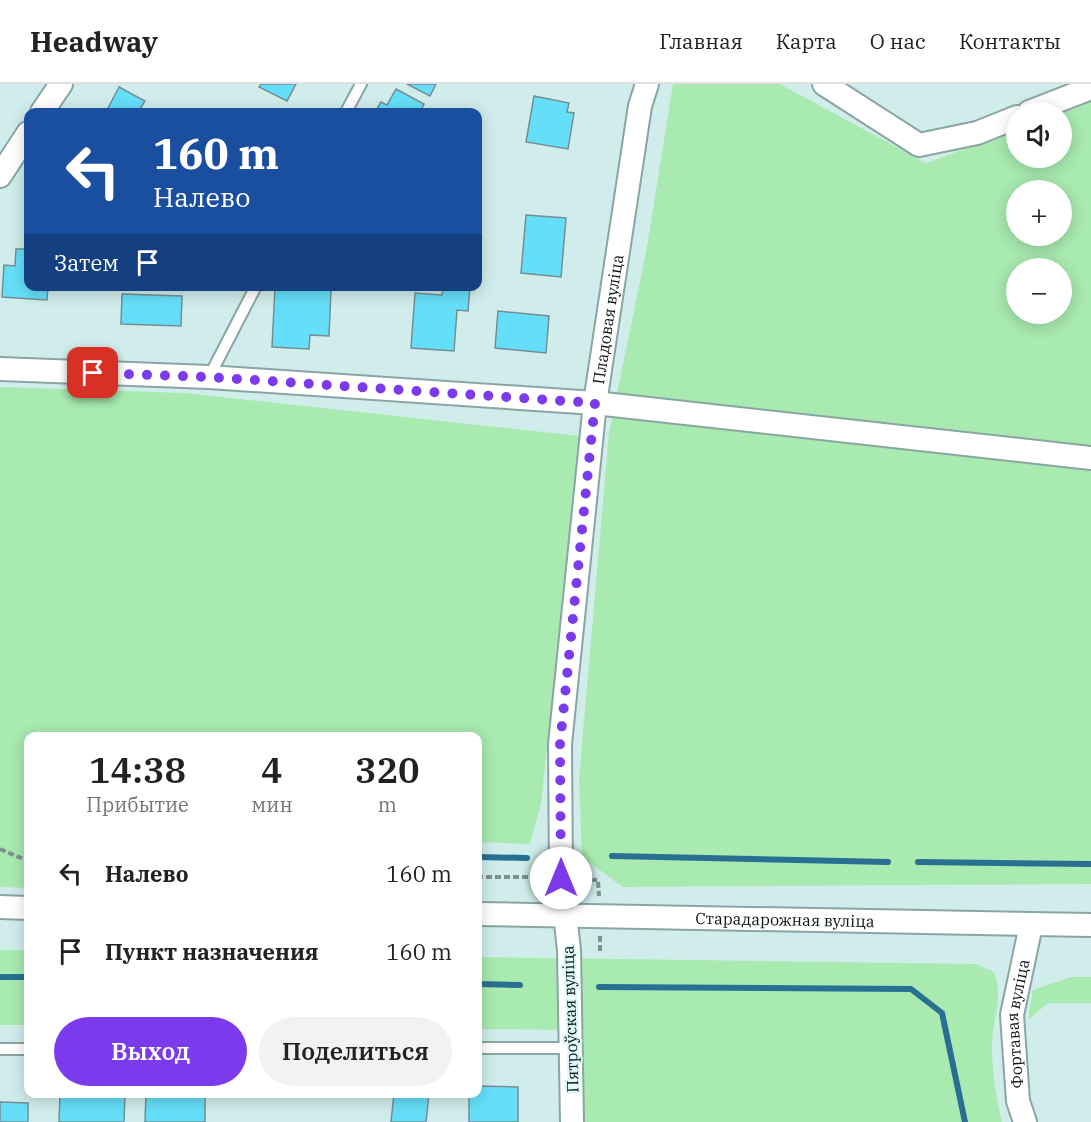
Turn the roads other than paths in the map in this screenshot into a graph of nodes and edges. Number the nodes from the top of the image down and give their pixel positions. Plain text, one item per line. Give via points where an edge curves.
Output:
1 (61, 84) edge
2 (361, 84) edge
3 (647, 84) edge
4 (824, 84) edge
5 (1091, 88) edge
6 (1055, 102) edge
7 (45, 108) edge
8 (348, 108) edge
9 (1006, 121) edge
10 (24, 139) edge
11 (0, 176) edge
12 (253, 291) edge
13 (0, 369) edge
14 (209, 377) junction
15 (595, 403) junction
16 (1091, 458) edge
17 (0, 907) edge
18 (24, 908) edge
19 (482, 914) edge
20 (565, 915) junction
21 (1031, 925) junction
22 (1091, 925) edge
23 (24, 1048) edge
24 (482, 1048) edge
25 (571, 1048) junction
26 (0, 1049) edge
27 (572, 1122) edge
28 (1025, 1122) edge

1 - 7 street
2 - 8 lane
3 - 15 street, Пладовая вуліца via 640,106
4 - 9 street via 919,145 977,133
5 - 6 street
10 - 11 street
12 - 14 lane
13 - 14 street
14 - 15 street
15 - 16 street
15 - 20 street, Пладовая вуліца via 560,744
17 - 18 street
19 - 20 street, Старадарожная вуліца
20 - 21 street, Старадарожная вуліца
20 - 25 street, Пятроўская вуліца
21 - 22 street, Старадарожная вуліца
21 - 28 street, Фортавая вуліца via 1012,1015 1018,1101
23 - 26 lane
24 - 25 lane
25 - 27 street, Пятроўская вуліца

